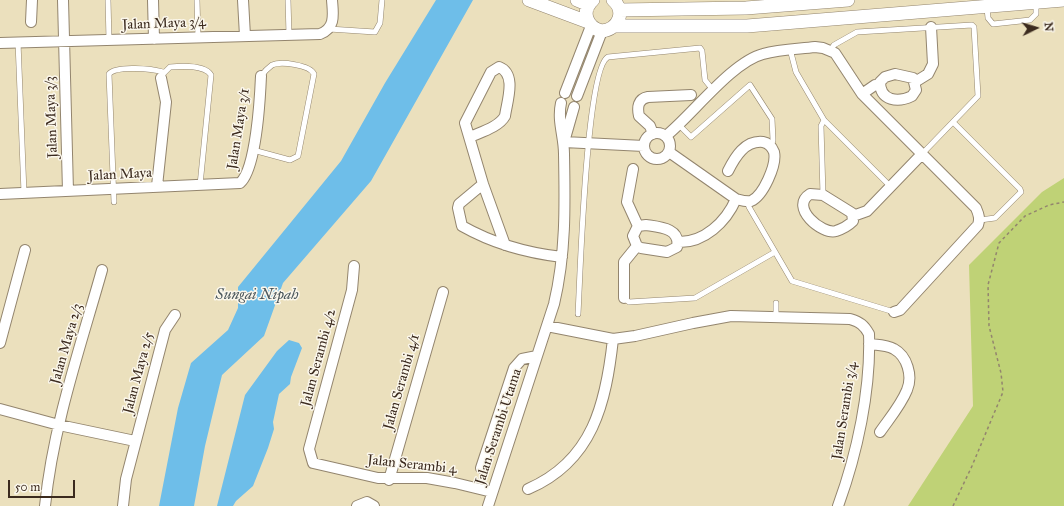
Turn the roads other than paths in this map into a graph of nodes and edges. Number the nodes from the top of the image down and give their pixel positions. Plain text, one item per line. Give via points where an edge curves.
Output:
1 (32, 0) edge
2 (63, 0) edge
3 (108, 0) edge
4 (153, 0) edge
5 (197, 0) edge
6 (243, 0) edge
7 (288, 0) edge
8 (332, 0) edge
9 (382, 0) edge
10 (529, 0) edge
11 (848, 0) edge
12 (1064, 0) edge
13 (586, 2) edge
14 (616, 3) edge
15 (31, 22) dead end
16 (599, 26) junction
17 (931, 27) junction
18 (328, 29) junction
19 (289, 35) junction
20 (245, 36) junction
21 (198, 37) junction
22 (154, 39) junction
23 (109, 40) junction
24 (18, 42) junction
25 (64, 42) junction
26 (0, 43) edge
27 (790, 49) junction
28 (830, 51) junction
29 (162, 75) junction
30 (261, 76) joint
31 (915, 82) junction
32 (880, 85) junction
33 (713, 91) junction
34 (862, 94) junction
35 (691, 95) dead end
36 (824, 120) junction
37 (953, 122) junction
38 (679, 125) junction
39 (653, 134) junction
40 (666, 136) junction
41 (470, 137) junction
42 (564, 142) junction
43 (587, 143) junction
44 (644, 146) junction
45 (771, 147) junction
46 (253, 150) junction
47 (669, 152) junction
48 (922, 154) junction
49 (633, 169) dead end
50 (728, 171) dead end
51 (240, 183) joint
52 (483, 184) junction
53 (157, 186) junction
54 (199, 186) junction
55 (891, 187) junction
56 (114, 189) junction
57 (68, 191) junction
58 (0, 194) edge
59 (24, 194) junction
60 (823, 195) junction
61 (736, 199) junction
62 (747, 201) junction
63 (114, 202) dead end
64 (853, 216) junction
65 (980, 220) junction
66 (638, 226) junction
67 (678, 242) junction
68 (505, 245) junction
69 (637, 246) junction
70 (25, 250) dead end
71 (775, 252) junction
72 (562, 257) junction
73 (354, 266) dead end
74 (102, 270) dead end
75 (443, 292) dead end
76 (624, 298) joint
77 (776, 302) dead end
78 (894, 312) joint
79 (578, 314) dead end
80 (175, 315) dead end
81 (776, 316) junction
82 (547, 326) junction
83 (613, 339) junction
84 (0, 343) edge
85 (869, 344) junction
86 (537, 356) junction
87 (0, 409) edge
88 (59, 425) junction
89 (880, 432) dead end
90 (493, 434) junction
91 (510, 439) junction
92 (135, 441) junction
93 (310, 456) joint
94 (481, 468) dead end
95 (389, 480) junction
96 (528, 489) dead end
97 (492, 492) junction
98 (45, 506) edge
99 (123, 506) edge
100 (357, 506) edge
101 (374, 506) edge
102 (488, 506) edge
103 (838, 506) edge

1 - 15 street
2 - 25 street, Jalan Maya 3/3
3 - 23 lane
4 - 22 street
5 - 21 lane
6 - 20 street
7 - 19 lane
8 - 18 street via 333,20
9 - 18 lane via 380,23 375,32
10 - 16 street
11 - 14 street via 746,8
12 - 16 street via 747,26
13 - 16 street via 586,13
14 - 16 street via 619,19
16 - 42 street, Jalan Serambi Utama
16 - 42 street, Jalan Serambi Utama via 563,98 559,123
17 - 28 lane via 854,33 834,45
17 - 31 street via 933,64 928,74
17 - 37 lane via 974,27 978,96
18 - 19 street, Jalan Maya 3/4 via 320,34
19 - 20 street, Jalan Maya 3/4
20 - 21 street, Jalan Maya 3/4
21 - 22 street, Jalan Maya 3/4
22 - 23 street, Jalan Maya 3/4
23 - 25 street, Jalan Maya 3/4
24 - 25 street, Jalan Maya 3/4
24 - 26 street, Jalan Maya 3/4
24 - 59 lane
25 - 57 street, Jalan Maya 3/3
27 - 28 street via 819,48
27 - 33 street via 762,54 741,64
27 - 36 lane via 796,72
28 - 34 street via 835,53
29 - 53 street via 166,102
29 - 54 lane via 170,67 180,66 206,70 211,75
29 - 56 lane via 150,68 115,70 109,74
30 - 46 street, Jalan Maya 3/1
30 - 46 lane via 279,63 308,68 314,74 298,156 290,160
31 - 32 street via 908,76 895,74 885,77
31 - 32 street via 915,93 900,101 885,96
32 - 34 street via 875,85
33 - 38 street
33 - 43 lane via 705,80 700,48 606,58 599,72
34 - 48 street
35 - 39 street via 642,99 637,108 639,116 650,126
36 - 55 lane
36 - 60 lane
37 - 48 lane
37 - 65 lane via 1021,192 995,218
38 - 40 street
38 - 45 lane via 691,137 751,86 773,123
39 - 40 street
39 - 44 street via 646,139
40 - 47 street via 670,144
41 - 41 street via 465,123 467,117 491,72 499,67 504,69 509,75 505,116 492,127
41 - 52 street
42 - 43 street
42 - 72 street, Jalan Serambi Utama via 565,213
43 - 44 street
43 - 79 lane
44 - 47 street via 647,155 654,159 663,158
45 - 50 street via 766,143 753,143 737,154
45 - 62 street via 774,159 763,190 752,200
46 - 51 street, Jalan Maya 3/1 via 249,172
47 - 61 street
48 - 55 street
48 - 65 street via 976,208
49 - 66 street via 627,202
51 - 54 street, Jalan Maya
52 - 68 street
52 - 68 street via 459,204 460,222 466,228
53 - 54 street, Jalan Maya
53 - 56 street, Jalan Maya
55 - 64 street via 867,211
56 - 57 street, Jalan Maya
56 - 63 lane
57 - 59 street, Jalan Maya
58 - 59 street, Jalan Maya
60 - 64 street
60 - 64 street via 810,194 805,197 802,204 803,210 816,224 836,231 853,221
61 - 62 street
61 - 67 street via 731,210 708,234 690,242
62 - 71 lane
65 - 78 street via 900,310
66 - 67 street via 666,228 674,232
66 - 69 street via 633,236
67 - 69 street via 669,252
68 - 72 street
69 - 76 street via 624,262
70 - 84 street
71 - 76 lane via 695,298 629,302
71 - 78 lane via 794,282
72 - 82 street, Jalan Serambi Utama via 558,286
73 - 93 street, Jalan Serambi 4/2 via 352,290 311,441
74 - 88 street, Jalan Maya 2/3
75 - 95 street, Jalan Serambi 4/1
77 - 81 lane
80 - 92 street, Jalan Maya 2/5 via 165,330
81 - 83 street via 731,316
81 - 85 street via 858,321 869,334
82 - 83 street
82 - 86 street, Jalan Serambi Utama
83 - 96 street via 610,371 600,411 586,443 574,458 546,482
85 - 89 street via 894,348 901,354 909,370 910,381 907,390
85 - 103 street, Jalan Serambi 3/4 via 863,404 849,474
86 - 90 street, Jalan Serambi Utama via 522,360 514,368
86 - 91 street, Jalan Serambi Utama
87 - 88 street
88 - 92 street
88 - 98 street, Jalan Maya 2/3 via 49,469
90 - 91 street
90 - 94 street, Jalan Serambi Utama
91 - 97 street, Jalan Serambi Utama
92 - 99 street, Jalan Maya 2/5 via 126,478
93 - 95 street, Jalan Serambi 4 via 313,463 319,465
95 - 97 street, Jalan Serambi 4 via 427,478
97 - 102 street, Jalan Serambi Utama
100 - 101 street via 367,502

